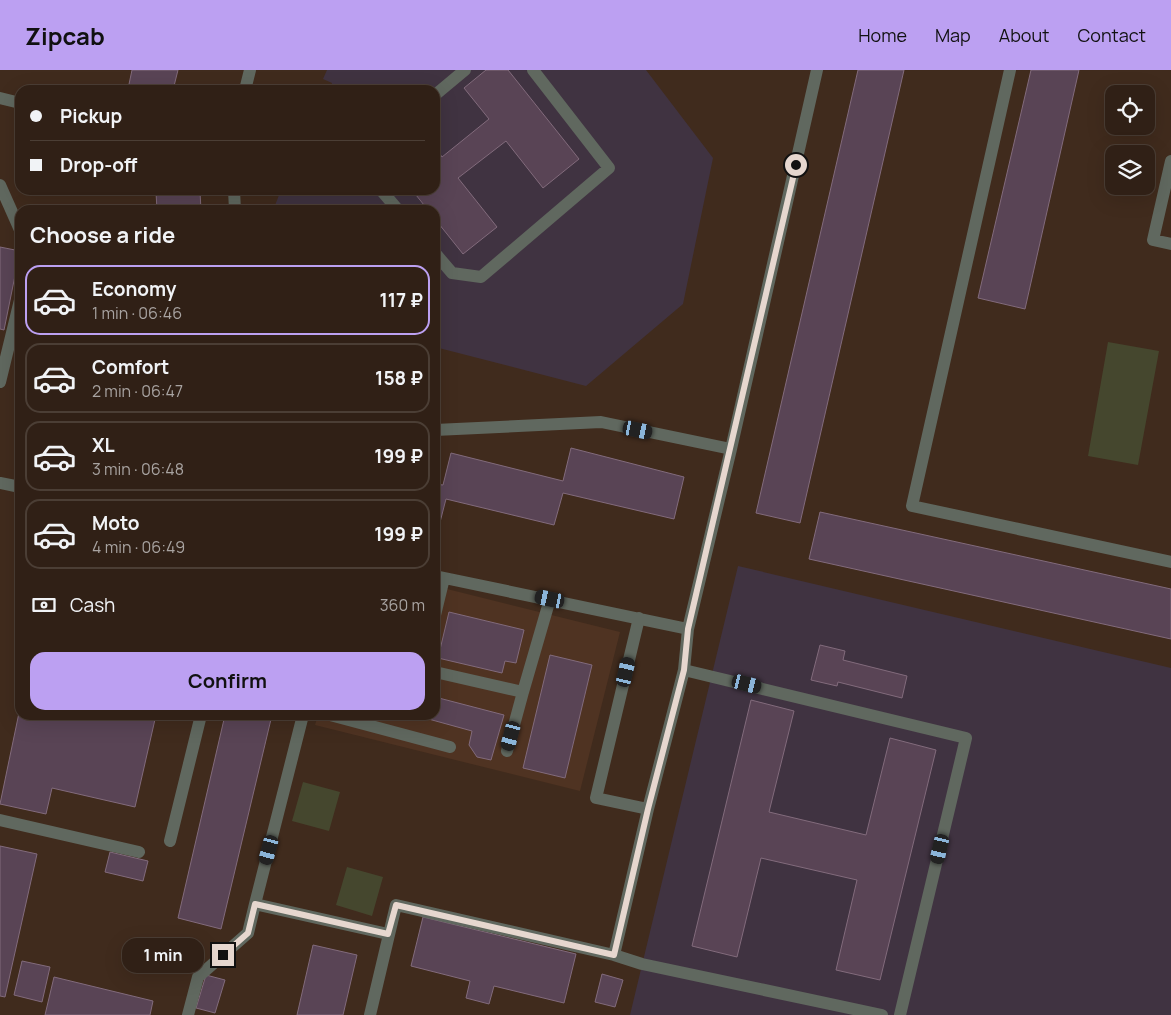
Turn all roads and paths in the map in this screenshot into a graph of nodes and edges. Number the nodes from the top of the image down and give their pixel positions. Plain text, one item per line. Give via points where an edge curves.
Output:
1 (250, 70) edge
2 (465, 70) edge
3 (533, 70) edge
4 (817, 70) edge
5 (1010, 70) edge
6 (246, 85) edge
7 (440, 91) edge
8 (0, 98) edge
9 (15, 102) edge
10 (1171, 161) edge
11 (0, 185) edge
12 (385, 195) edge
13 (394, 205) edge
14 (15, 219) edge
15 (1171, 244) edge
16 (440, 259) edge
17 (15, 320) edge
18 (0, 382) edge
19 (440, 430) edge
20 (731, 449) junction
21 (0, 483) edge
22 (15, 486) edge
23 (1171, 562) edge
24 (440, 577) edge
25 (550, 599) junction
26 (639, 618) junction
27 (688, 629) junction
28 (684, 670) junction
29 (440, 673) edge
30 (523, 692) junction
31 (200, 720) edge
32 (302, 720) edge
33 (349, 720) edge
34 (450, 747) dead end
35 (507, 751) dead end
36 (648, 809) junction
37 (0, 820) edge
38 (170, 841) dead end
39 (139, 852) dead end
40 (255, 904) junction
41 (388, 934) junction
42 (614, 955) junction
43 (188, 1015) edge
44 (370, 1015) edge
45 (882, 1015) edge
46 (900, 1015) edge

1 - 6 lane
2 - 7 lane
3 - 16 lane via 609,168 480,277 452,273
4 - 20 lane
5 - 23 lane via 912,506
8 - 9 lane
10 - 15 lane via 1153,240
11 - 14 lane
12 - 13 lane
17 - 18 lane
19 - 20 lane via 601,422
20 - 27 lane
21 - 22 lane
24 - 25 lane
25 - 26 lane
25 - 30 lane
26 - 27 lane
26 - 36 lane via 596,798
27 - 28 lane
28 - 36 lane
28 - 46 lane via 966,738
29 - 30 lane
30 - 35 lane
31 - 38 lane
32 - 40 lane
33 - 34 lane
36 - 42 lane
37 - 39 lane
40 - 41 lane
40 - 43 lane via 248,933 198,977
41 - 42 lane via 396,905
41 - 44 lane
42 - 45 lane via 642,964

